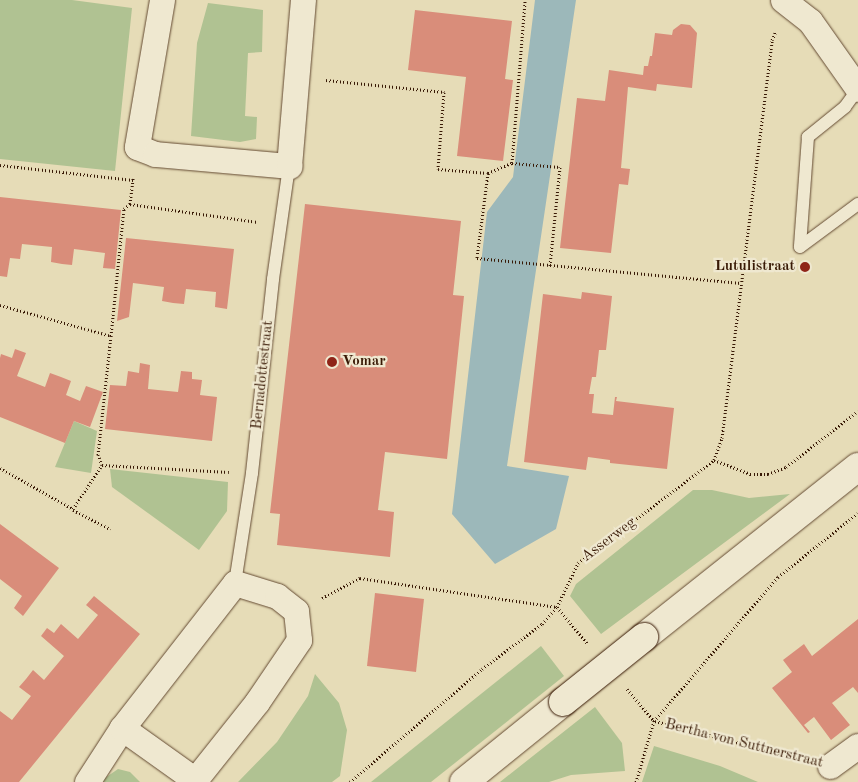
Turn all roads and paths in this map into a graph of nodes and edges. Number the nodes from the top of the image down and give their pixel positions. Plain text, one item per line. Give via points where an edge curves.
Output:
1 (162, 0) edge
2 (303, 0) edge
3 (524, 0) edge
4 (786, 1) edge
5 (297, 77) junction
6 (858, 90) edge
7 (137, 147) junction
8 (512, 163) junction
9 (0, 165) edge
10 (289, 166) junction
11 (488, 173) junction
12 (133, 180) junction
13 (130, 204) junction
14 (858, 204) edge
15 (281, 225) junction
16 (550, 265) junction
17 (741, 284) junction
18 (0, 305) edge
19 (111, 336) junction
20 (858, 411) edge
21 (714, 460) junction
22 (102, 465) junction
23 (858, 466) edge
24 (0, 468) edge
25 (252, 473) junction
26 (73, 510) junction
27 (858, 513) edge
28 (110, 529) dead end
29 (235, 583) junction
30 (557, 607) junction
31 (296, 611) junction
32 (654, 721) junction
33 (122, 728) junction
34 (858, 746) edge
35 (830, 766) joint
36 (87, 782) edge
37 (350, 782) edge
38 (464, 782) edge
39 (636, 782) edge

1 - 7 street
2 - 5 street, Bernadottestraat
3 - 8 path
4 - 6 street via 810,21
4 - 17 path via 772,40
5 - 10 street, Bernadottestraat
5 - 11 path via 444,92 438,169
6 - 14 lane via 845,106 808,138 800,247
7 - 10 street via 155,154
7 - 12 path
8 - 11 path
8 - 16 path via 560,167
9 - 12 path
10 - 15 lane, Bernadottestraat
11 - 16 path via 477,258
12 - 13 path
13 - 15 path
13 - 19 path via 124,209
15 - 25 lane, Bernadottestraat
16 - 17 path
17 - 21 path via 722,438
18 - 19 path
19 - 22 path via 98,456
20 - 21 path via 786,466 768,474 750,474
21 - 30 path, Asserweg via 578,563
22 - 25 path
22 - 26 path
23 - 38 street, bridge
24 - 26 path
25 - 29 lane, Bernadottestraat
26 - 28 path
27 - 32 path via 778,577
29 - 31 street via 277,596
29 - 33 street, Bernadottestraat
30 - 31 path via 360,578
30 - 37 path, Asserweg via 542,624 482,669
31 - 33 street via 299,640 256,702 194,780
32 - 35 path, Bertha von Suttnerstraat
32 - 39 path
33 - 36 street, Bernadottestraat
34 - 35 street, Bertha von Suttnerstraat

